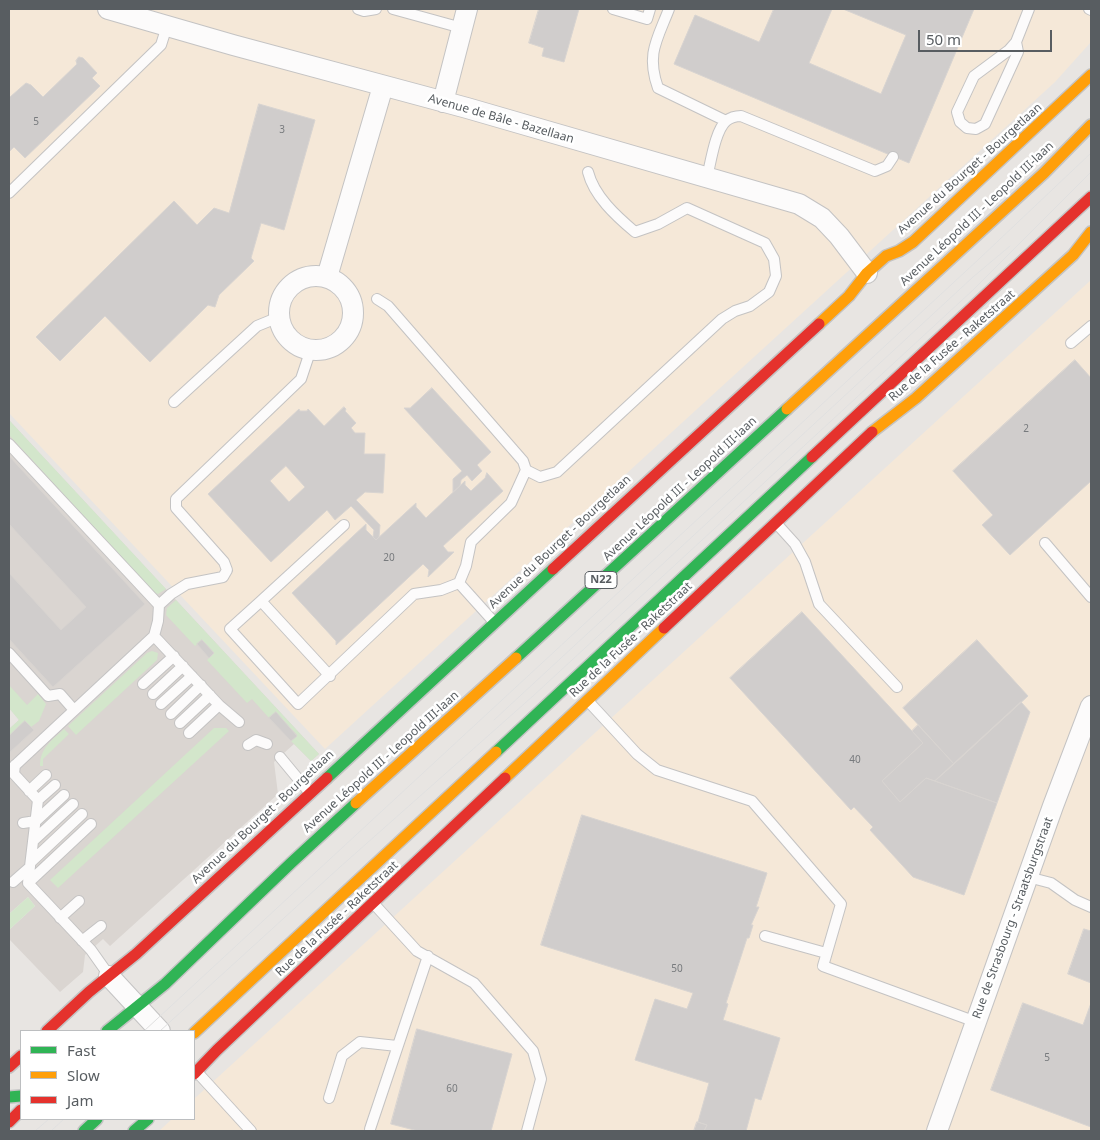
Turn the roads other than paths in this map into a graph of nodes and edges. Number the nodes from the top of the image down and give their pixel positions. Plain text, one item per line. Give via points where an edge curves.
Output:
1 (108, 9) edge
2 (358, 9) edge
3 (376, 9) edge
4 (393, 9) edge
5 (613, 9) edge
6 (650, 9) edge
7 (669, 9) edge
8 (1027, 9) edge
9 (465, 18) edge
10 (168, 26) junction
11 (1016, 42) junction
12 (1091, 75) edge
13 (383, 86) junction
14 (442, 102) junction
15 (726, 121) junction
16 (1091, 125) edge
17 (893, 157) dead end
18 (588, 172) dead end
19 (707, 177) junction
20 (9, 193) edge
21 (1091, 198) edge
22 (1090, 238) edge
23 (867, 273) junction
24 (326, 277) junction
25 (377, 299) dead end
26 (279, 317) junction
27 (1091, 326) edge
28 (1071, 343) dead end
29 (311, 349) junction
30 (174, 402) dead end
31 (9, 444) edge
32 (526, 470) junction
33 (775, 522) junction
34 (344, 525) dead end
35 (1044, 543) dead end
36 (459, 584) junction
37 (1091, 596) edge
38 (261, 601) junction
39 (159, 605) junction
40 (494, 622) junction
41 (154, 636) junction
42 (9, 653) edge
43 (174, 656) junction
44 (183, 666) junction
45 (192, 676) junction
46 (330, 676) junction
47 (143, 684) dead end
48 (201, 686) junction
49 (898, 687) dead end
50 (152, 694) dead end
51 (210, 695) junction
52 (588, 700) junction
53 (161, 704) dead end
54 (219, 705) junction
55 (1091, 706) edge
56 (74, 710) junction
57 (170, 714) dead end
58 (239, 722) dead end
59 (180, 723) dead end
60 (189, 733) dead end
61 (267, 744) dead end
62 (248, 745) dead end
63 (280, 757) dead end
64 (12, 768) edge
65 (46, 775) dead end
66 (55, 785) dead end
67 (29, 791) junction
68 (310, 793) junction
69 (64, 795) dead end
70 (38, 800) junction
71 (73, 804) dead end
72 (82, 814) dead end
73 (36, 821) junction
74 (23, 823) dead end
75 (91, 824) dead end
76 (33, 841) junction
77 (30, 865) junction
78 (1028, 877) junction
79 (13, 882) dead end
80 (28, 883) junction
81 (79, 901) dead end
82 (373, 903) junction
83 (1091, 908) edge
84 (60, 918) junction
85 (102, 926) dead end
86 (765, 936) dead end
87 (82, 941) junction
88 (826, 953) junction
89 (428, 956) junction
90 (109, 976) junction
91 (137, 1006) junction
92 (976, 1022) junction
93 (48, 1030) edge
94 (108, 1030) edge
95 (159, 1030) edge
96 (195, 1032) edge
97 (397, 1046) junction
98 (20, 1057) edge
99 (9, 1067) edge
100 (195, 1071) edge
101 (329, 1098) dead end
102 (20, 1111) edge
103 (96, 1120) edge
104 (147, 1120) edge
105 (9, 1122) edge
106 (370, 1129) dead end
107 (84, 1131) edge
108 (134, 1131) edge
109 (251, 1131) edge
110 (527, 1131) edge
111 (937, 1131) edge

1 - 10 street, Avenue de Bâle - Bazellaan
2 - 3 lane
4 - 9 lane
5 - 6 lane via 647,19
7 - 15 lane via 652,54 658,88
8 - 11 lane
9 - 14 street
10 - 13 street, Avenue de Bâle - Bazellaan
10 - 20 lane via 161,45
11 - 11 lane via 974,76 957,112 960,122 967,128 976,129 985,124 1018,52
12 - 23 street, Avenue du Bourget - Bourgetlaan via 913,242 886,256
13 - 14 street, Avenue de Bâle - Bazellaan
13 - 24 street
14 - 19 street, Avenue de Bâle - Bazellaan
15 - 17 lane via 741,116 875,171 887,166
15 - 19 lane
16 - 91 street, Avenue Léopold III - Leopold III-laan / N22 via 1044,173 291,862 165,984
18 - 32 lane via 597,193 635,232 687,208 765,243 774,260 776,276 768,292 750,306 722,320 557,472 540,477
19 - 23 street, Avenue de Bâle - Bazellaan via 799,204 822,218
21 - 96 street
22 - 33 street, Rue de la Fusée - Raketstraat via 957,362 873,430
23 - 40 street, Avenue du Bourget - Bourgetlaan via 849,296
24 - 26 street via 302,278 292,285 284,294
24 - 29 street via 347,293 352,305 351,325 340,341 331,347
25 - 32 lane via 388,306 426,348 523,461
26 - 29 street via 290,339
26 - 30 lane via 257,326
27 - 28 lane
29 - 39 lane via 301,379 176,499 176,508 224,562 227,570 223,577 187,584
31 - 39 lane
32 - 36 lane via 511,504 471,542
33 - 49 lane via 795,544 805,562 819,604
33 - 52 street, Rue de la Fusée - Raketstraat
34 - 38 lane
35 - 37 lane
36 - 40 lane
36 - 46 lane via 414,594
38 - 46 lane
38 - 46 lane via 230,628 298,704
39 - 41 lane
40 - 68 street, Avenue du Bourget - Bourgetlaan
41 - 43 lane
41 - 56 lane
42 - 56 lane via 48,696 60,694
43 - 44 lane
43 - 47 lane
44 - 45 lane
44 - 50 lane
45 - 48 lane
45 - 53 lane
48 - 51 lane
48 - 57 lane
51 - 54 lane
51 - 59 lane
52 - 82 street, Rue de la Fusée - Raketstraat
52 - 88 lane via 637,754 658,770 752,801 841,904
54 - 58 lane
54 - 60 lane
55 - 78 street, Rue de Strasbourg - Straatsburgstraat
56 - 64 lane
61 - 62 lane via 256,740
63 - 68 lane
64 - 67 lane
65 - 67 lane
66 - 70 lane
67 - 70 lane
68 - 90 street, Avenue du Bourget - Bourgetlaan
69 - 73 lane
70 - 73 lane
71 - 76 lane
72 - 77 lane
73 - 74 lane
73 - 76 lane
75 - 80 lane
76 - 77 lane
77 - 79 lane
77 - 80 lane
78 - 83 lane via 1052,883
78 - 92 street, Rue de Strasbourg - Straatsburgstraat
80 - 84 lane
81 - 84 lane
82 - 89 lane via 417,951
82 - 100 street, Rue de la Fusée - Raketstraat
84 - 87 lane
85 - 87 lane
86 - 88 lane
87 - 90 lane
88 - 92 lane via 823,966
89 - 97 lane
89 - 110 lane via 474,983 533,1051 541,1079
90 - 91 street
90 - 93 street, Avenue du Bourget - Bourgetlaan
91 - 94 street, Avenue Léopold III - Leopold III-laan / N22
91 - 95 street
92 - 111 street, Rue de Strasbourg - Straatsburgstraat
97 - 101 lane via 360,1042 342,1056
97 - 106 lane
98 - 99 street
100 - 109 lane
102 - 105 street
103 - 107 street
104 - 108 street

